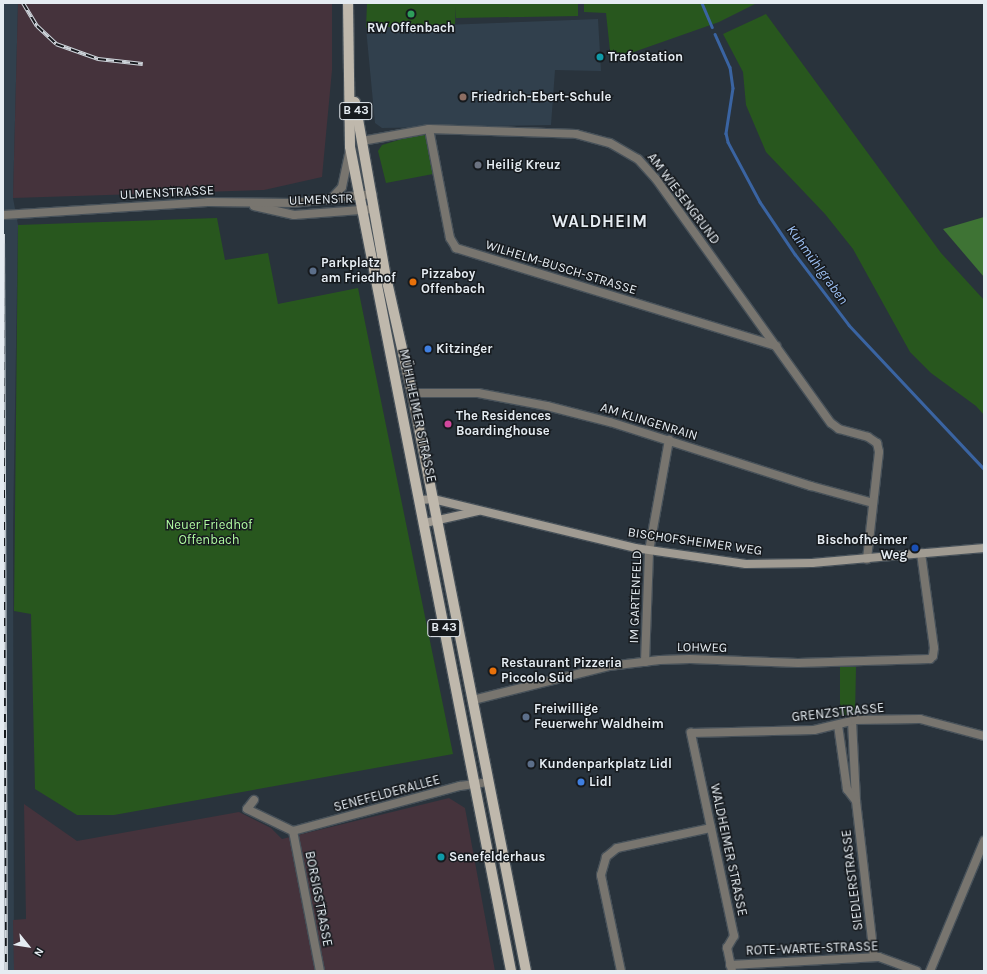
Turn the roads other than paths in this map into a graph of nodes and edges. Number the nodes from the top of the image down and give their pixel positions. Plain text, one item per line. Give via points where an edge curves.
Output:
1 (348, 3) edge
2 (350, 81) junction
3 (429, 129) junction
4 (362, 141) junction
5 (350, 148) junction
6 (372, 194) junction
7 (359, 196) junction
8 (332, 199) junction
9 (246, 203) junction
10 (374, 209) junction
11 (362, 211) junction
12 (3, 215) edge
13 (776, 346) junction
14 (412, 393) junction
15 (669, 440) junction
16 (433, 499) junction
17 (421, 500) junction
18 (873, 503) junction
19 (478, 511) junction
20 (437, 520) junction
21 (425, 523) junction
22 (984, 548) edge
23 (649, 551) junction
24 (921, 553) junction
25 (867, 559) junction
26 (645, 662) junction
27 (473, 700) junction
28 (852, 721) junction
29 (838, 725) junction
30 (691, 733) joint
31 (984, 736) edge
32 (488, 782) junction
33 (474, 784) junction
34 (254, 800) dead end
35 (856, 801) junction
36 (712, 828) junction
37 (293, 831) junction
38 (983, 845) edge
39 (874, 957) junction
40 (731, 968) edge
41 (320, 971) edge
42 (511, 971) edge
43 (526, 971) edge
44 (621, 971) edge
45 (917, 971) edge
46 (930, 971) edge

1 - 2 main road, MÜHLHEIMER STRASSE / B 43
2 - 4 main road, MÜHLHEIMER STRASSE / B 43
2 - 5 main road, MÜHLHEIMER STRASSE
3 - 4 street, AM WIESENGRUND
3 - 13 street, AM WIESENGRUND via 576,134 605,141 630,153 652,174
3 - 13 street, WILHELM-BUSCH-STRASSE via 450,238 456,248
4 - 6 main road, MÜHLHEIMER STRASSE / B 43
5 - 7 main road, MÜHLHEIMER STRASSE
5 - 8 street via 342,187
6 - 7 street, ULMENSTRASSE
6 - 10 main road, MÜHLHEIMER STRASSE / B 43
7 - 8 street, ULMENSTRASSE
7 - 11 main road, MÜHLHEIMER STRASSE
8 - 9 street, ULMENSTRASSE
9 - 11 street, ULMENSTR via 294,215
9 - 12 street, ULMENSTRASSE via 208,202
10 - 11 street, ULMENSTR
10 - 14 main road, MÜHLHEIMER STRASSE / B 43 via 386,277
11 - 17 main road, MÜHLHEIMER STRASSE
13 - 18 street, AM WIESENGRUND via 834,425 868,437 877,443 879,452
14 - 15 street, AM KLINGENRAIN via 469,392 501,396 579,414
14 - 16 main road, MÜHLHEIMER STRASSE / B 43
15 - 18 street, AM KLINGENRAIN via 811,486
15 - 23 street, IM GARTENFELD
16 - 17 street, BISCHOFSHEIMER WEG
16 - 19 street, BISCHOFSHEIMER WEG
16 - 20 main road, MÜHLHEIMER STRASSE / B 43
17 - 21 main road, MÜHLHEIMER STRASSE
18 - 25 street
19 - 20 street, BISCHOFSHEIMER WEG
19 - 23 street, BISCHOFSHEIMER WEG
20 - 21 street, BISCHOFSHEIMER WEG
20 - 27 main road, MÜHLHEIMER STRASSE / B 43
21 - 33 main road, MÜHLHEIMER STRASSE / B 43
22 - 24 street, BISCHOFSHEIMER WEG
23 - 25 street, BISCHOFSHEIMER WEG via 746,564
23 - 26 street, IM GARTENFELD
24 - 25 street, BISCHOFSHEIMER WEG
24 - 26 street, LOHWEG via 933,656 926,660 860,662 690,659
26 - 27 street, LOHWEG via 610,666
27 - 32 main road, MÜHLHEIMER STRASSE / B 43
28 - 29 street, GRENZSTRASSE
28 - 31 street, GRENZSTRASSE via 920,719
28 - 35 street, SIEDLERSTRASSE
29 - 30 street, GRENZSTRASSE via 814,730
29 - 35 street, SIEDLERSTRASSE via 847,789
30 - 36 street, WALDHEIMER STRASSE
32 - 33 street, SENEFELDERALLEE
32 - 43 main road, B 43
33 - 37 street, SENEFELDERALLEE
33 - 42 main road, B 43
34 - 37 street via 247,809
35 - 39 street, SIEDLERSTRASSE
36 - 40 street, WALDHEIMER STRASSE via 734,936 727,948
36 - 44 street via 617,848 606,857 601,875
37 - 41 street, BORSIGSTRASSE
38 - 46 street
39 - 40 street, ROTE-WARTE-STRASSE
39 - 45 street, ROTE-WARTE-STRASSE via 884,958

